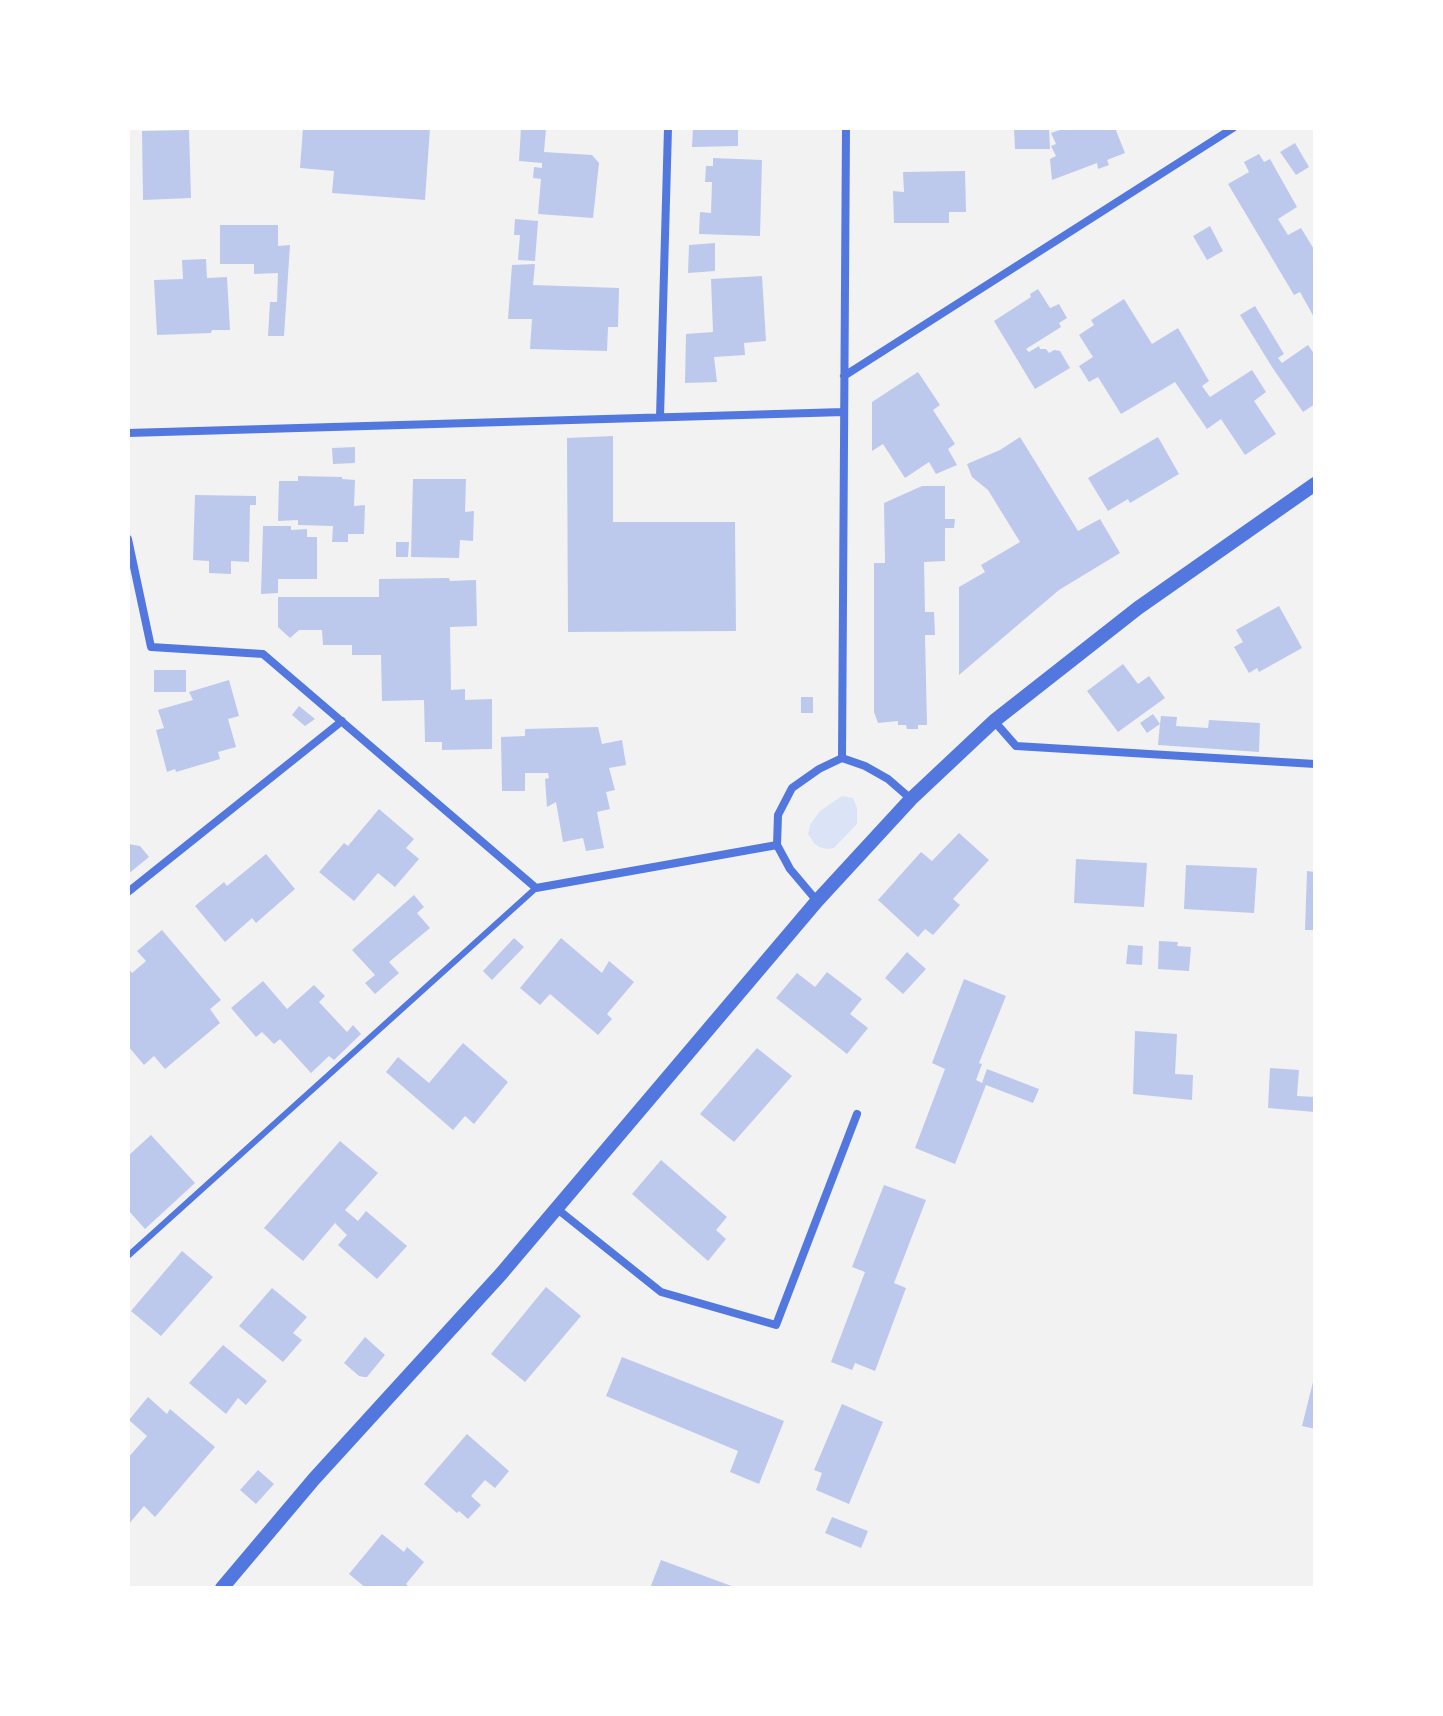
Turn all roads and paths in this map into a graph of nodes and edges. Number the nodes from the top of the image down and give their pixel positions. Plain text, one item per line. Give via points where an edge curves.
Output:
1 (668, 128) edge
2 (846, 128) edge
3 (1233, 128) edge
4 (844, 376) junction
5 (844, 412) junction
6 (660, 417) junction
7 (128, 433) edge
8 (1315, 484) edge
9 (128, 539) edge
10 (342, 721) junction
11 (994, 721) junction
12 (842, 758) junction
13 (1315, 764) edge
14 (911, 799) junction
15 (777, 845) junction
16 (536, 888) junction
17 (128, 892) edge
18 (817, 901) junction
19 (857, 1114) dead end
20 (556, 1208) junction
21 (129, 1255) edge
22 (222, 1588) edge

1 - 6 street
2 - 4 street
3 - 4 street
4 - 5 street
5 - 6 street
5 - 12 street
6 - 7 street
8 - 11 street via 1138,608
9 - 10 street via 151,647 263,654
10 - 16 street
10 - 17 street
11 - 13 street via 1016,746
11 - 14 street
12 - 14 street via 888,779
12 - 15 street via 792,788 778,815
14 - 18 street
15 - 16 street
15 - 18 street
16 - 21 lane
18 - 20 street
19 - 20 street via 776,1325 661,1292
20 - 22 street

